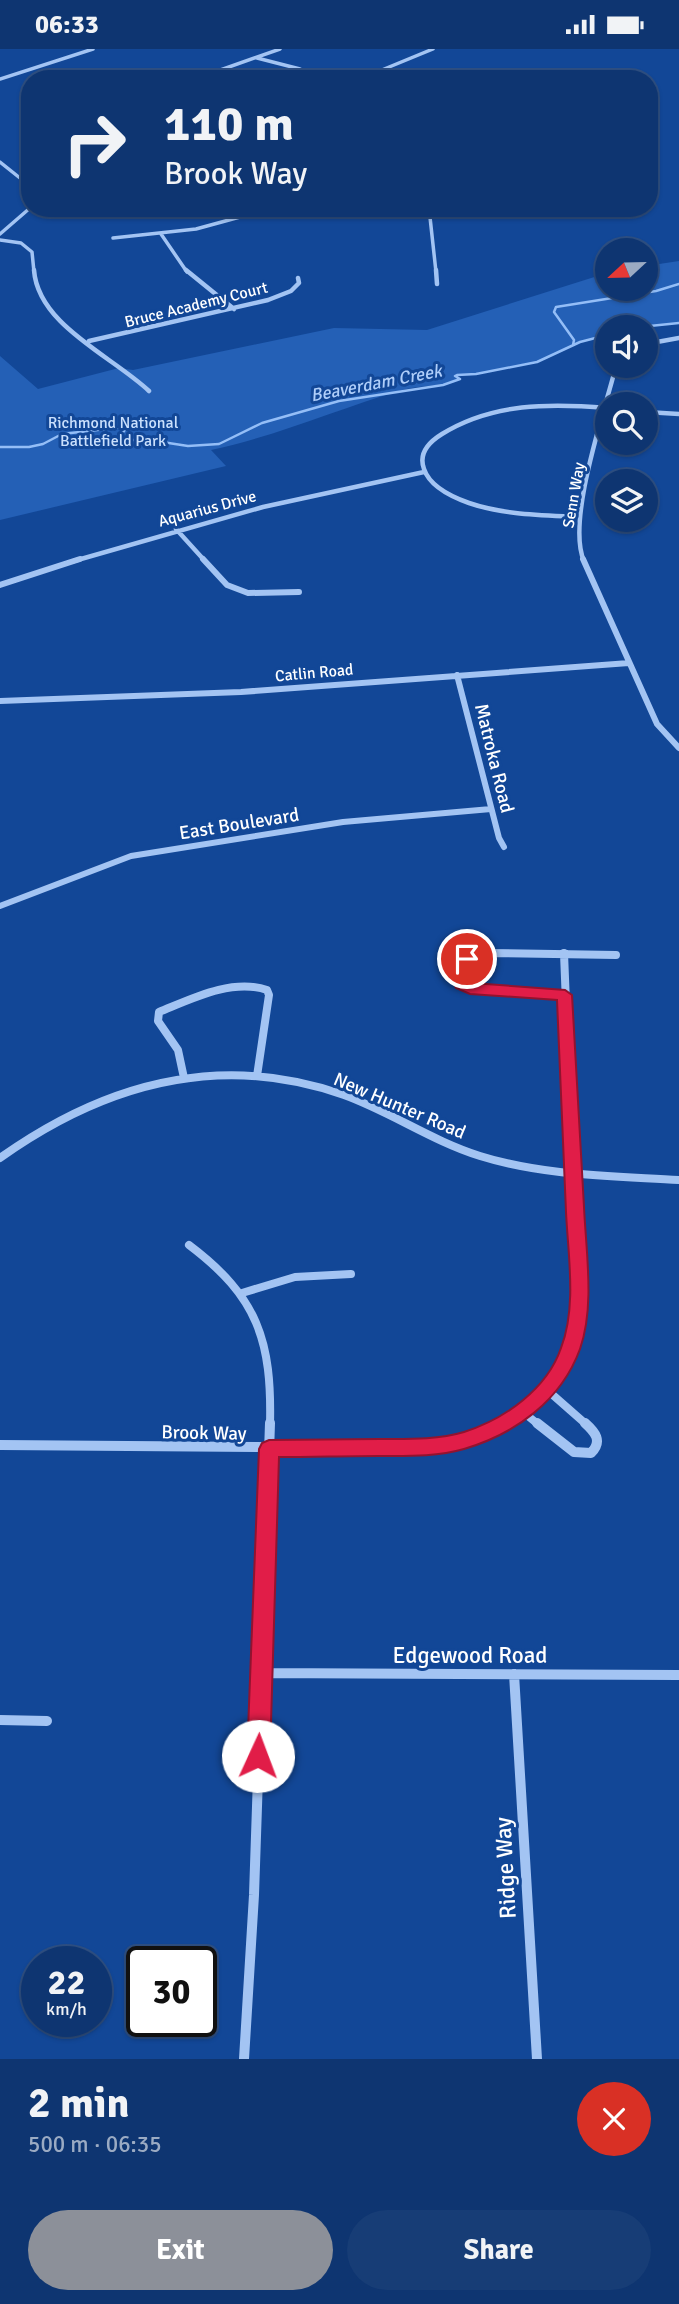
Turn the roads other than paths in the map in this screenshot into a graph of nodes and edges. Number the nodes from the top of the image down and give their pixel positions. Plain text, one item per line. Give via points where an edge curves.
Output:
1 (93, 49) edge
2 (280, 49) edge
3 (433, 49) edge
4 (256, 57) junction
5 (28, 70) edge
6 (220, 70) edge
7 (302, 70) edge
8 (382, 70) edge
9 (21, 72) edge
10 (0, 79) edge
11 (0, 162) edge
12 (21, 177) edge
13 (22, 217) edge
14 (242, 217) edge
15 (430, 217) edge
16 (0, 234) edge
17 (161, 234) junction
18 (113, 238) dead end
19 (0, 240) edge
20 (298, 278) dead end
21 (438, 284) dead end
22 (234, 309) junction
23 (679, 338) edge
24 (89, 341) junction
25 (658, 342) edge
26 (149, 391) dead end
27 (595, 408) edge
28 (658, 413) edge
29 (679, 414) edge
30 (595, 454) edge
31 (424, 472) junction
32 (580, 517) junction
33 (176, 529) junction
34 (0, 585) edge
35 (299, 592) dead end
36 (629, 663) junction
37 (457, 675) junction
38 (0, 701) edge
39 (679, 748) edge
40 (491, 809) junction
41 (504, 847) dead end
42 (0, 906) edge
43 (564, 953) junction
44 (616, 955) dead end
45 (565, 995) junction
46 (257, 1076) junction
47 (184, 1078) junction
48 (0, 1158) edge
49 (573, 1175) junction
50 (679, 1179) edge
51 (189, 1245) dead end
52 (351, 1274) dead end
53 (242, 1293) junction
54 (546, 1389) junction
55 (523, 1412) junction
56 (0, 1445) edge
57 (269, 1449) junction
58 (261, 1673) junction
59 (514, 1674) junction
60 (679, 1675) edge
61 (0, 1720) edge
62 (47, 1721) dead end
63 (244, 2059) edge
64 (537, 2059) edge

1 - 5 street
2 - 4 street
3 - 8 street
4 - 6 street
4 - 7 street
9 - 10 street
11 - 12 street
13 - 16 street
14 - 17 street
15 - 21 street
17 - 18 street
17 - 22 street via 186,272
19 - 24 street via 29,248 44,305
20 - 22 street, Bruce Academy Court via 291,291
22 - 24 street, Bruce Academy Court
23 - 25 street
24 - 26 street
27 - 31 street via 533,406 470,419 443,432 426,447 421,460
28 - 29 street
30 - 32 street, Senn Way
31 - 32 street via 442,490 473,504
31 - 33 street, Aquarius Drive via 336,488
32 - 36 street, Senn Way via 580,552
33 - 34 street, Aquarius Drive
33 - 35 street via 227,585 248,593
36 - 37 street, Catlin Road
36 - 39 street, Senn Way via 657,724
37 - 38 street, Catlin Road via 241,692
37 - 40 street, Matroka Road
40 - 41 street, Matroka Road
40 - 42 street, East Boulevard via 343,822 131,856
43 - 44 street
43 - 45 street, Brook Way
43 - 45 street via 486,953 467,959 455,972 461,984 470,988
45 - 49 street, Brook Way
46 - 47 street, New Hunter Road
46 - 47 street via 269,995 257,986 208,994 159,1012 158,1021 178,1050
46 - 49 street, New Hunter Road via 345,1095 477,1155
47 - 48 street, New Hunter Road via 96,1101 38,1131
49 - 50 street, New Hunter Road
49 - 54 street, Brook Way via 579,1307 570,1351
51 - 53 street
52 - 53 street via 289,1277
53 - 57 street via 265,1339 269,1359
54 - 55 street, Brook Way
54 - 55 street via 595,1432 597,1447 591,1453 574,1452
55 - 57 street, Brook Way via 463,1441 430,1447
56 - 57 street, Brook Way
57 - 58 street
58 - 59 street, Edgewood Road
58 - 63 street
59 - 60 street, Edgewood Road
59 - 64 street, Ridge Way
61 - 62 street

